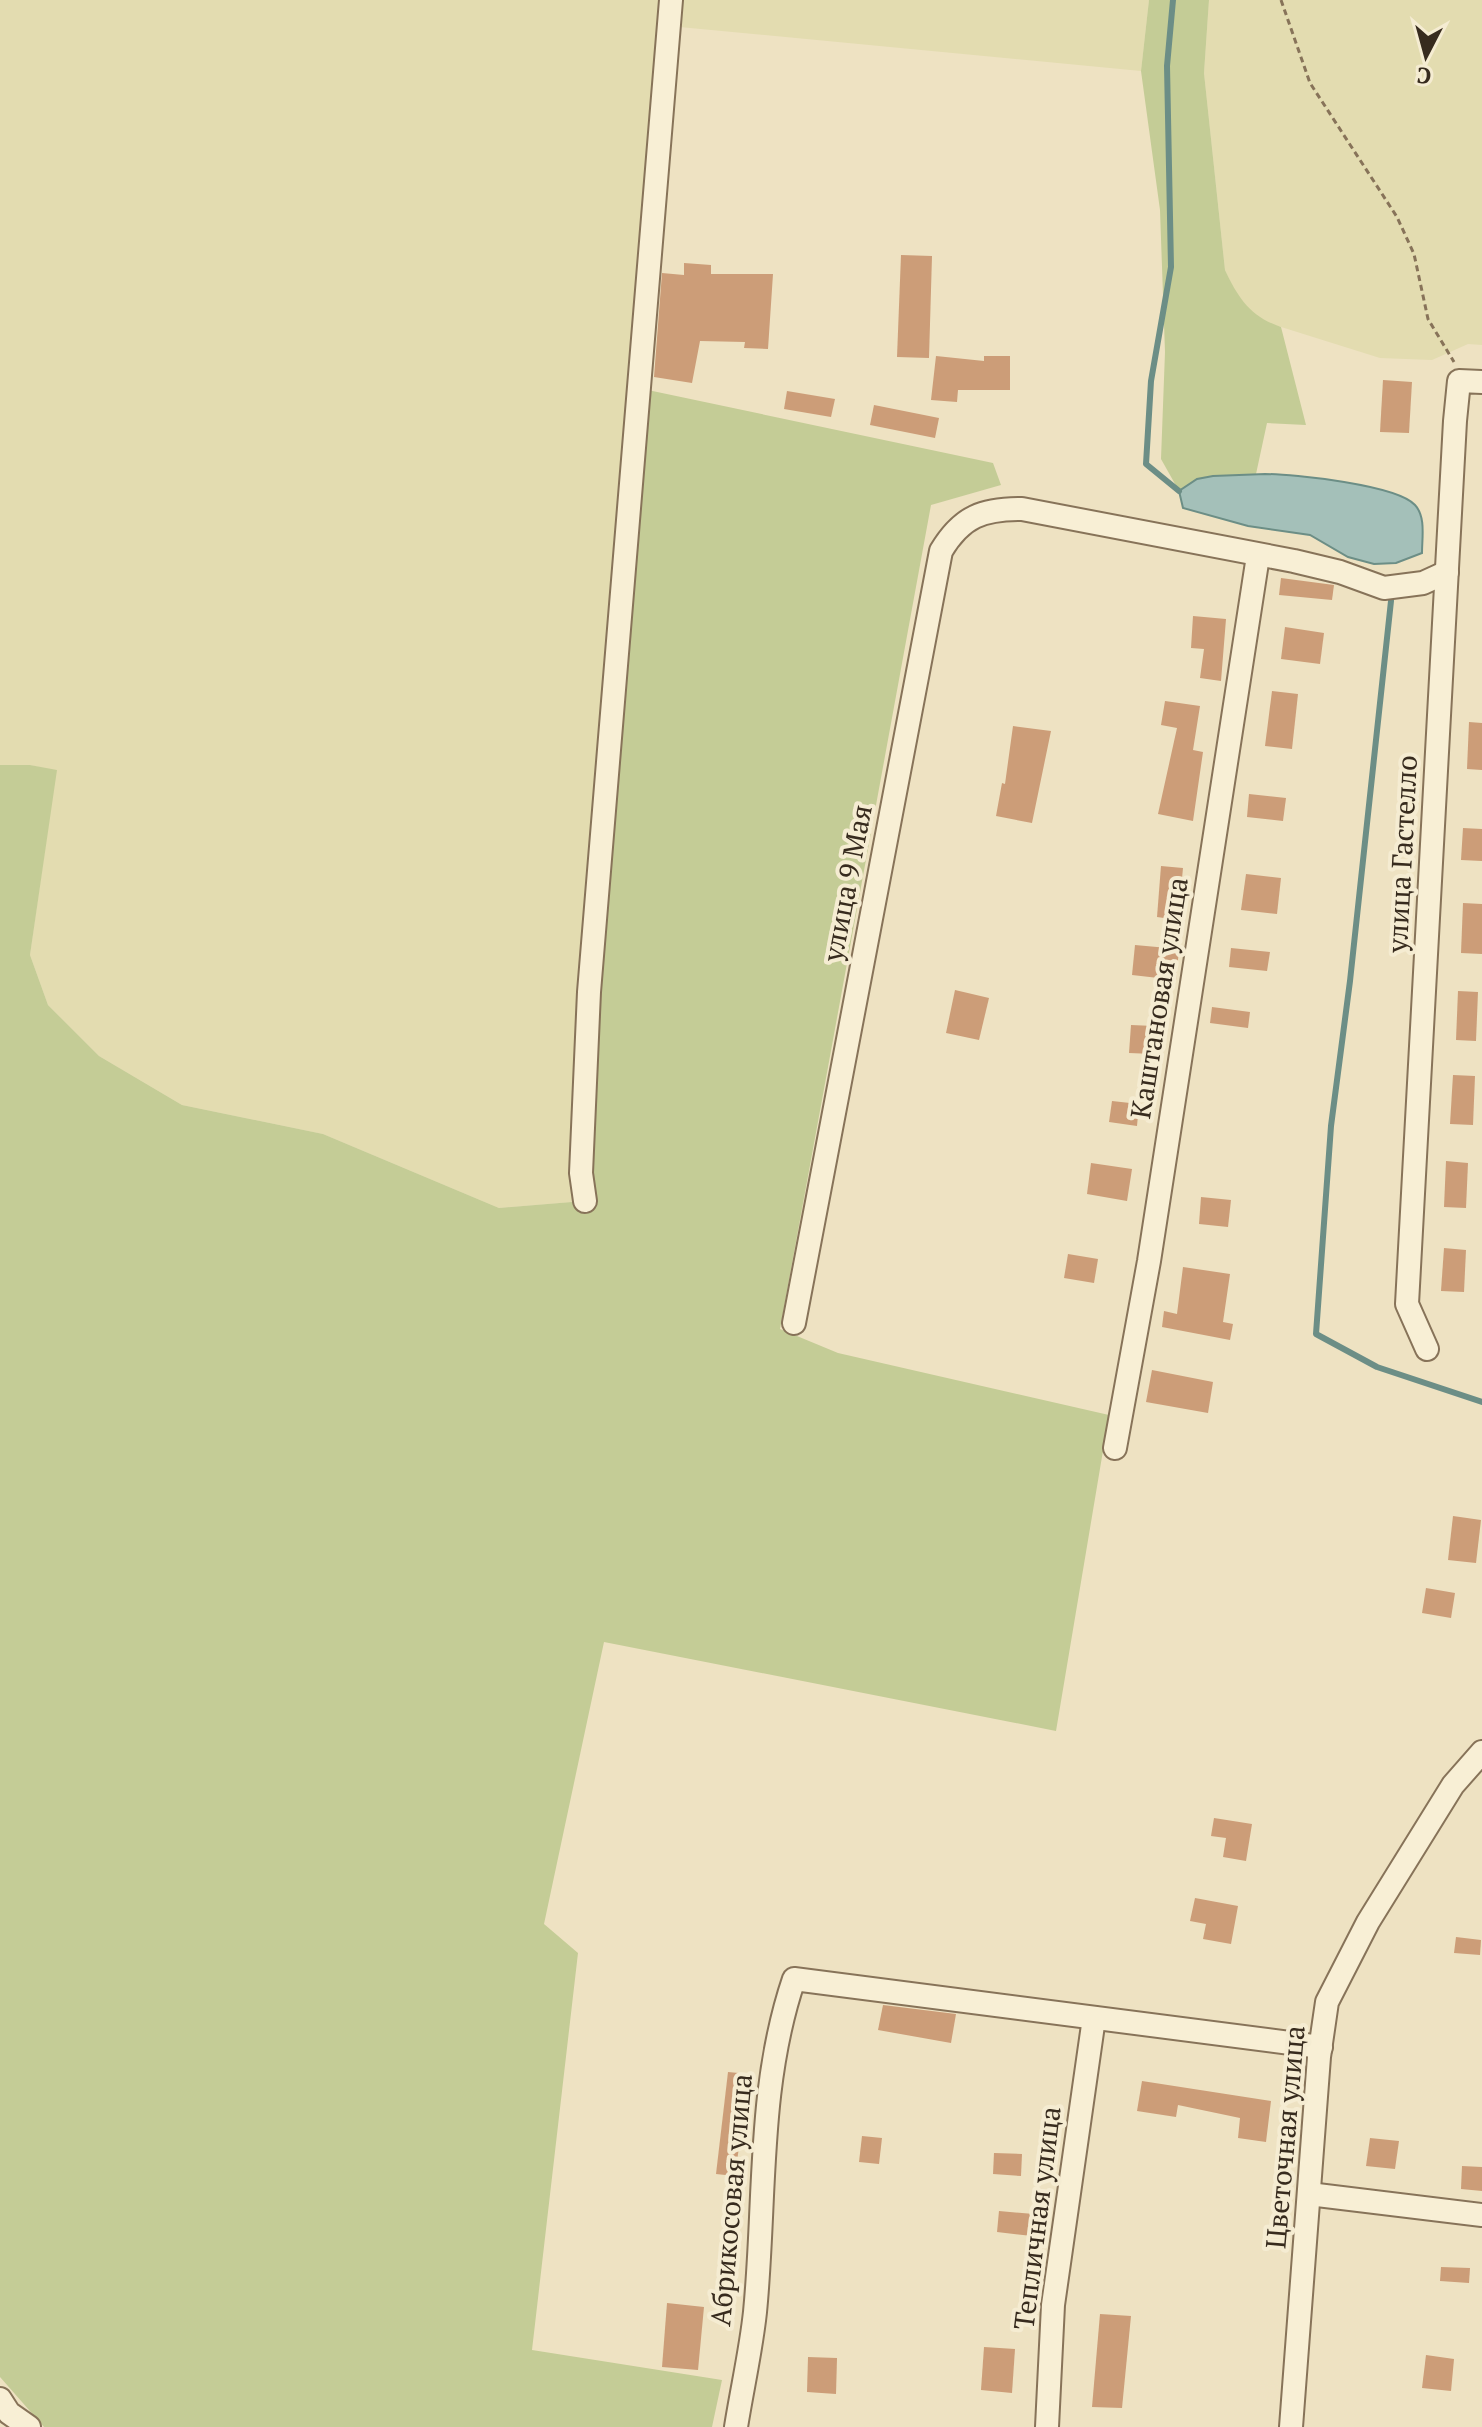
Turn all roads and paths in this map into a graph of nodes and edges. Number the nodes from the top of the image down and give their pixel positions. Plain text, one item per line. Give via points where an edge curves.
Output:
1 (671, 0) edge
2 (1281, 0) edge
3 (1459, 381) junction
4 (1482, 382) edge
5 (1258, 556) junction
6 (1447, 572) junction
7 (585, 1201) dead end
8 (794, 1323) dead end
9 (1427, 1349) dead end
10 (1115, 1448) dead end
11 (1482, 1752) edge
12 (1094, 2018) junction
13 (1321, 2047) junction
14 (1309, 2194) junction
15 (1482, 2215) edge
16 (0, 2399) edge
17 (29, 2427) edge
18 (736, 2427) edge
19 (1047, 2427) edge
20 (1291, 2427) edge

1 - 7 street via 589,992 581,1173
2 - 3 path via 1310,83 1397,217 1414,254 1428,319 1452,358
3 - 4 street
3 - 6 street, улица Гастелло
5 - 6 street, улица 9 Мая via 1340,572 1384,588 1423,583
5 - 8 street, улица 9 Мая via 1022,509 989,509 951,535 941,551
5 - 10 street, Каштановая улица via 1152,1245
6 - 9 street, улица Гастелло via 1407,1304
11 - 13 street, Цветочная улица via 1453,1785 1368,1922 1327,2002
12 - 13 street
12 - 18 street, Абрикосовая улица via 794,1979 769,2076 755,2312
12 - 19 street, Тепличная улица via 1053,2305
13 - 14 street, Цветочная улица
14 - 15 street
14 - 20 street, Цветочная улица
16 - 17 street

